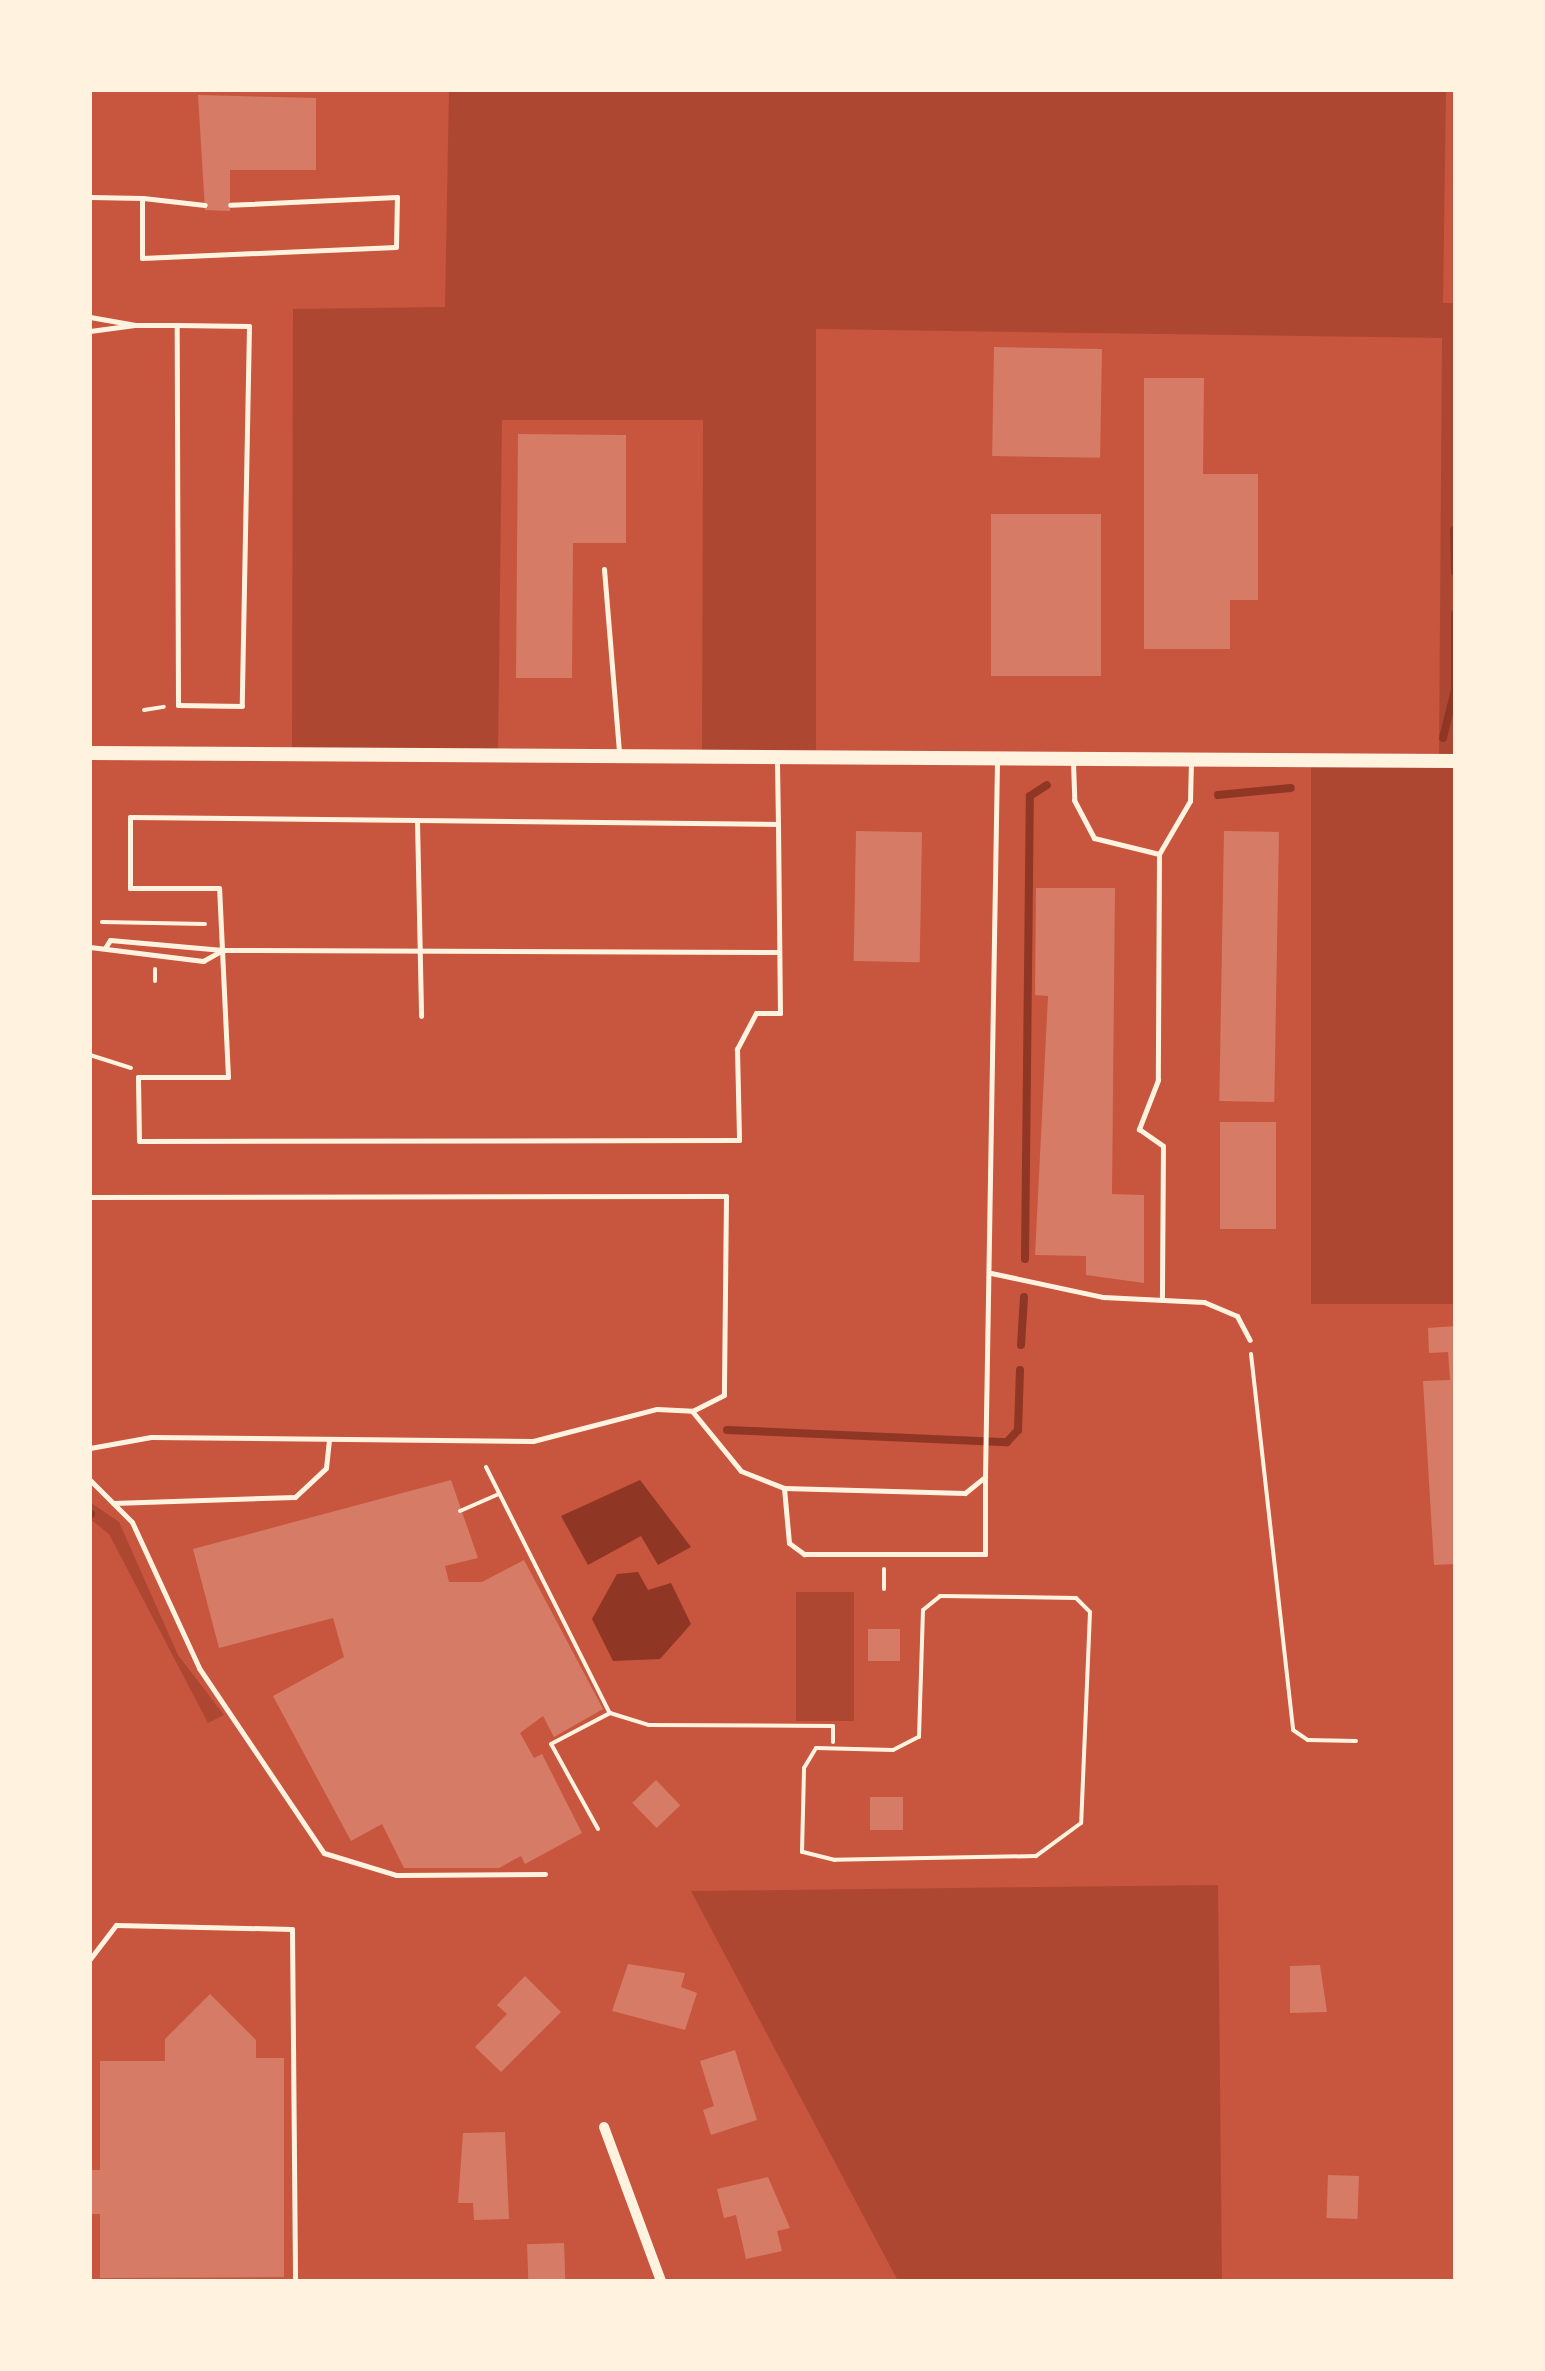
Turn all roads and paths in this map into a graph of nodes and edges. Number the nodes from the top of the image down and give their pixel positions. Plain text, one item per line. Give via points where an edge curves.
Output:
1 (90, 197) edge
2 (142, 198) junction
3 (205, 206) dead end
4 (230, 206) dead end
5 (90, 317) edge
6 (136, 325) junction
7 (177, 325) junction
8 (90, 331) edge
9 (604, 570) dead end
10 (178, 705) junction
11 (144, 710) dead end
12 (90, 753) edge
13 (619, 756) junction
14 (777, 757) junction
15 (997, 759) junction
16 (1073, 759) junction
17 (1192, 760) junction
18 (1455, 762) edge
19 (417, 820) junction
20 (778, 824) junction
21 (1159, 854) junction
22 (102, 922) dead end
23 (204, 924) dead end
24 (90, 947) edge
25 (105, 948) junction
26 (223, 950) junction
27 (420, 950) junction
28 (779, 952) junction
29 (421, 1016) dead end
30 (90, 1054) edge
31 (138, 1077) junction
32 (90, 1198) edge
33 (991, 1273) junction
34 (1162, 1299) junction
35 (1250, 1340) joint
36 (692, 1411) junction
37 (329, 1440) junction
38 (90, 1448) edge
39 (486, 1467) dead end
40 (985, 1477) junction
41 (90, 1480) edge
42 (784, 1488) junction
43 (499, 1494) junction
44 (110, 1504) junction
45 (460, 1511) dead end
46 (884, 1567) dead end
47 (884, 1589) dead end
48 (610, 1713) junction
49 (1356, 1740) dead end
50 (833, 1742) junction
51 (598, 1829) dead end
52 (545, 1874) dead end
53 (90, 1959) edge
54 (604, 2127) dead end
55 (295, 2281) edge
56 (661, 2281) edge

1 - 2 lane
2 - 3 lane
2 - 4 lane via 142,258 396,247 397,197
5 - 6 lane
6 - 7 lane
6 - 8 lane
7 - 10 lane
7 - 10 lane via 249,326 242,706
9 - 13 lane
10 - 11 path
12 - 13 street
13 - 14 street
14 - 15 street
14 - 20 lane
15 - 16 street
15 - 33 lane
16 - 17 street
16 - 21 lane via 1074,800 1094,838
17 - 18 street
17 - 21 lane via 1190,800
19 - 20 lane
19 - 26 lane via 130,818 130,888 219,888
19 - 27 lane
20 - 28 lane
21 - 34 lane via 1158,1080 1139,1128 1162,1146
22 - 23 path
24 - 25 lane
25 - 26 lane via 110,940
25 - 26 lane via 110,956 202,961
26 - 27 lane
26 - 31 lane via 228,1077
27 - 28 lane
27 - 29 lane
28 - 31 lane via 780,1012 756,1013 738,1049 739,1140 139,1142
30 - 31 path via 127,1063
32 - 36 lane via 726,1196 724,1396
33 - 34 lane via 1103,1298
33 - 40 lane
34 - 35 lane via 1237,1316
35 - 49 path via 1254,1444 1293,1730 1308,1740
36 - 37 lane via 608,1414 533,1441
36 - 42 lane via 741,1471
37 - 38 lane via 151,1437
37 - 44 lane via 326,1468 295,1497
39 - 43 path
40 - 42 lane via 964,1493
40 - 42 lane via 985,1554 804,1554 789,1544
41 - 44 lane
43 - 45 path
43 - 48 path
44 - 52 lane via 132,1522 199,1668 324,1853 396,1875
46 - 47 path
48 - 50 path via 649,1724 834,1726
48 - 51 path via 551,1744
50 - 50 path via 816,1748 804,1768 809,1804 798,1843 816,1859 1055,1850 1072,1838 1087,1801 1090,1612 1076,1598 940,1596 923,1610 918,1737 893,1750
53 - 55 lane via 116,1925 292,1929
54 - 56 street

